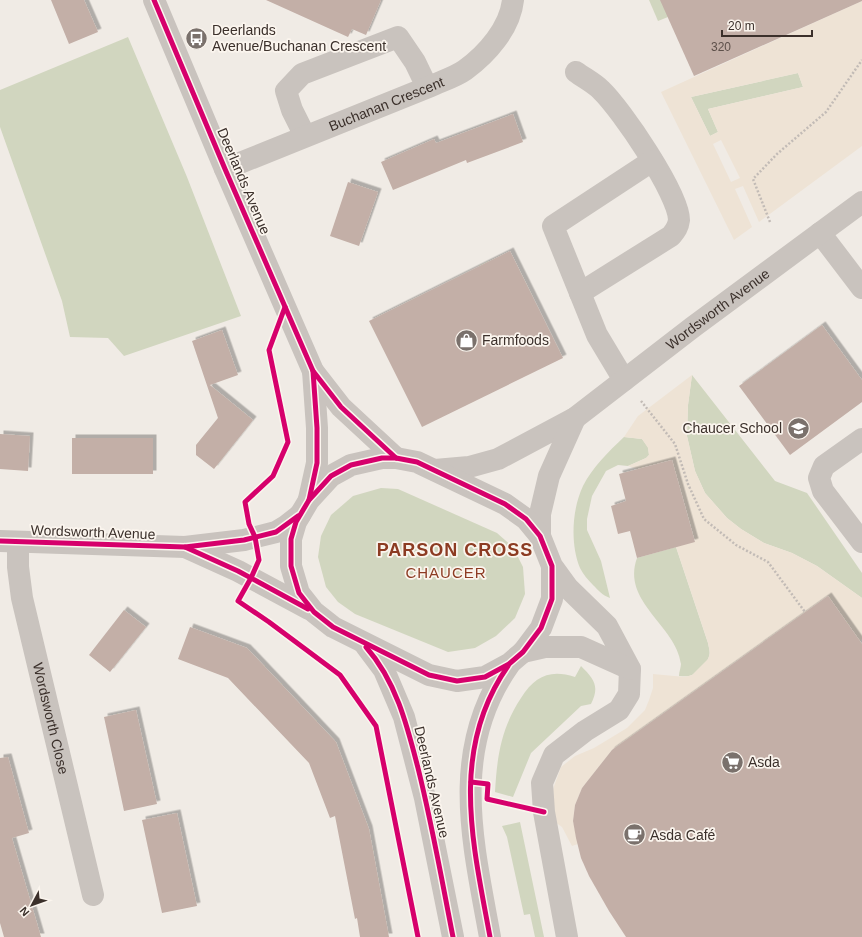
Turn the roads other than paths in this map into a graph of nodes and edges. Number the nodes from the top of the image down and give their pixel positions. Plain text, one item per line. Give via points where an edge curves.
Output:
1 (154, 0) edge
2 (513, 0) edge
3 (576, 72) dead end
4 (427, 88) junction
5 (305, 136) junction
6 (652, 161) junction
7 (225, 168) junction
8 (862, 202) edge
9 (820, 233) junction
10 (862, 288) edge
11 (580, 293) junction
12 (313, 371) junction
13 (624, 380) junction
14 (575, 418) junction
15 (862, 439) edge
16 (396, 458) junction
17 (434, 470) junction
18 (304, 508) junction
19 (540, 536) junction
20 (9, 541) edge
21 (862, 542) edge
22 (185, 548) junction
23 (552, 566) junction
24 (314, 612) junction
25 (363, 642) junction
26 (516, 658) junction
27 (630, 669) junction
28 (93, 895) dead end
29 (453, 937) edge
30 (490, 937) edge
31 (567, 937) edge

1 - 7 street, Deerlands Avenue
2 - 4 street, Buchanan Crescent via 512,10 500,34 483,56 464,71
3 - 6 street via 601,90 620,111
4 - 5 street, Buchanan Crescent
4 - 5 street via 416,62 398,37 302,74 286,91
5 - 7 street, Buchanan Crescent
6 - 11 street via 553,226
6 - 11 street via 673,199 679,219 677,229 671,236
7 - 12 street, Deerlands Avenue
8 - 9 street, Wordsworth Avenue
9 - 10 street
9 - 13 street, Wordsworth Avenue
11 - 13 street via 597,335
12 - 16 street, Deerlands Avenue via 341,407
12 - 18 street, Deerlands Avenue via 318,428 317,463
13 - 14 street, Wordsworth Avenue
14 - 17 street, Wordsworth Avenue via 498,459 469,467
14 - 19 street, Wordsworth Avenue via 549,476 540,514
15 - 21 street via 824,466 819,478 823,491
16 - 17 street via 417,462
16 - 18 street via 382,458 351,465 330,476
17 - 19 street via 505,504 526,519
18 - 22 street, Wordsworth Avenue via 276,532 244,540
18 - 24 street via 291,540 291,566 298,593
19 - 23 street
20 - 22 street, Wordsworth Avenue
20 - 28 street, Wordsworth Close via 18,567 22,598
22 - 24 street, Wordsworth Avenue via 238,571
23 - 26 street, Deerlands Avenue via 552,599 541,628
23 - 27 street via 568,588 607,626
24 - 25 street via 333,627
25 - 26 street via 429,675 456,681 485,677
25 - 29 street, Deerlands Avenue via 384,670 404,717 425,798
26 - 27 street via 545,647 581,647
26 - 30 street, Deerlands Avenue via 497,682 482,715 472,757 470,799 474,845
27 - 31 street via 629,694 619,710 585,731 554,755 542,784 544,812

